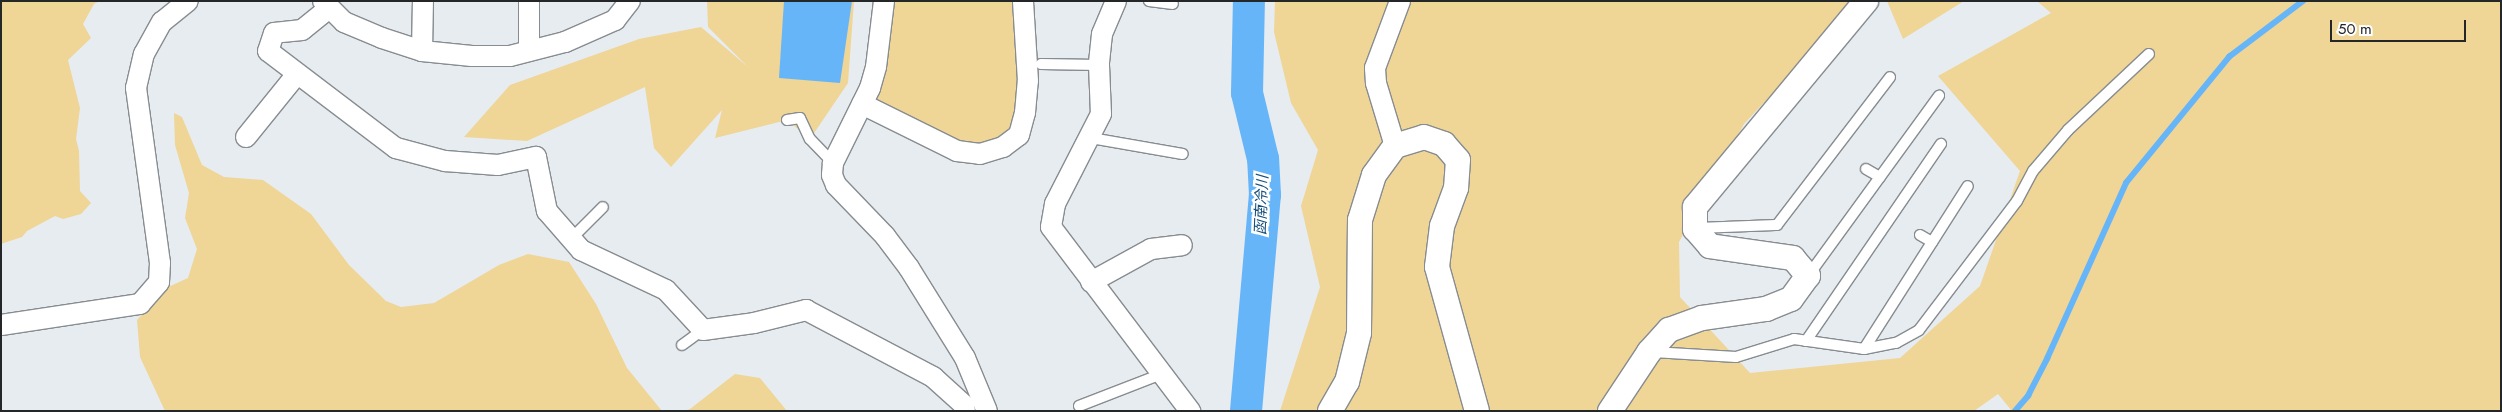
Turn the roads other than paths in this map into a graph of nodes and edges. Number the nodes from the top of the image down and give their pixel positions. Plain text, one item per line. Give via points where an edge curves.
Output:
1 (188, 1) edge
2 (423, 1) edge
3 (529, 1) edge
4 (630, 1) edge
5 (884, 1) edge
6 (1023, 1) edge
7 (1116, 1) edge
8 (1149, 1) edge
9 (1400, 1) edge
10 (1866, 1) edge
11 (1173, 4) dead end
12 (326, 5) edge
13 (422, 51) junction
14 (529, 51) junction
15 (2149, 54) dead end
16 (1041, 64) dead end
17 (1099, 64) junction
18 (297, 74) junction
19 (1890, 76) dead end
20 (1939, 96) dead end
21 (862, 104) junction
22 (787, 120) dead end
23 (246, 137) dead end
24 (1091, 138) junction
25 (1941, 144) dead end
26 (1395, 146) junction
27 (1183, 154) dead end
28 (833, 163) junction
29 (1866, 169) dead end
30 (1880, 177) junction
31 (1968, 186) dead end
32 (603, 207) dead end
33 (1695, 228) junction
34 (1920, 235) dead end
35 (571, 239) junction
36 (1932, 242) junction
37 (1182, 245) dead end
38 (1808, 276) junction
39 (1091, 282) junction
40 (1, 325) edge
41 (703, 330) junction
42 (1806, 340) junction
43 (682, 345) dead end
44 (1864, 348) junction
45 (1649, 352) junction
46 (1164, 373) junction
47 (1079, 406) dead end
48 (965, 411) edge
49 (987, 411) edge
50 (1190, 411) edge
51 (1330, 411) edge
52 (1477, 411) edge
53 (1610, 411) edge

1 - 40 street via 162,22 144,54 136,88 159,282 140,304
2 - 13 street
3 - 14 street
4 - 14 street via 615,20 565,42
5 - 21 street via 876,67
6 - 21 street via 1028,81 1025,113 1019,136 1003,147 980,154 957,152
7 - 17 street via 1102,34
8 - 11 lane
9 - 26 street via 1375,68 1376,83
10 - 33 street via 1713,181 1695,207
12 - 13 street via 352,25
12 - 18 street via 302,30 274,33 268,51
13 - 14 street via 510,56
15 - 44 lane via 2068,130 2039,164 2017,201 1919,330 1896,344
16 - 17 lane
17 - 24 street via 1101,114
18 - 23 street
18 - 35 street via 396,148 445,161 498,165 536,157 547,211
19 - 33 lane via 1777,225
20 - 30 lane
21 - 28 street
22 - 28 lane via 800,118 810,139
24 - 27 lane
24 - 39 street via 1055,204 1051,227
25 - 42 lane
26 - 51 street via 1383,158 1374,175 1360,220 1359,333 1347,382
26 - 52 street via 1424,137 1444,144 1458,160 1456,188 1442,226 1436,266
28 - 49 street via 836,186 885,236 940,317 965,358
29 - 30 lane
30 - 38 lane
31 - 36 lane
32 - 35 lane
33 - 38 street via 1710,246 1794,258
34 - 36 lane
35 - 41 street via 581,250 666,290
36 - 44 lane
37 - 39 street via 1150,249
38 - 45 street via 1791,300 1766,309 1702,318 1669,330
39 - 46 street
41 - 43 lane
41 - 48 street via 754,323 806,310 933,377 964,406
42 - 44 lane
42 - 45 lane via 1794,339 1736,357
45 - 53 street
46 - 47 lane
46 - 50 street

